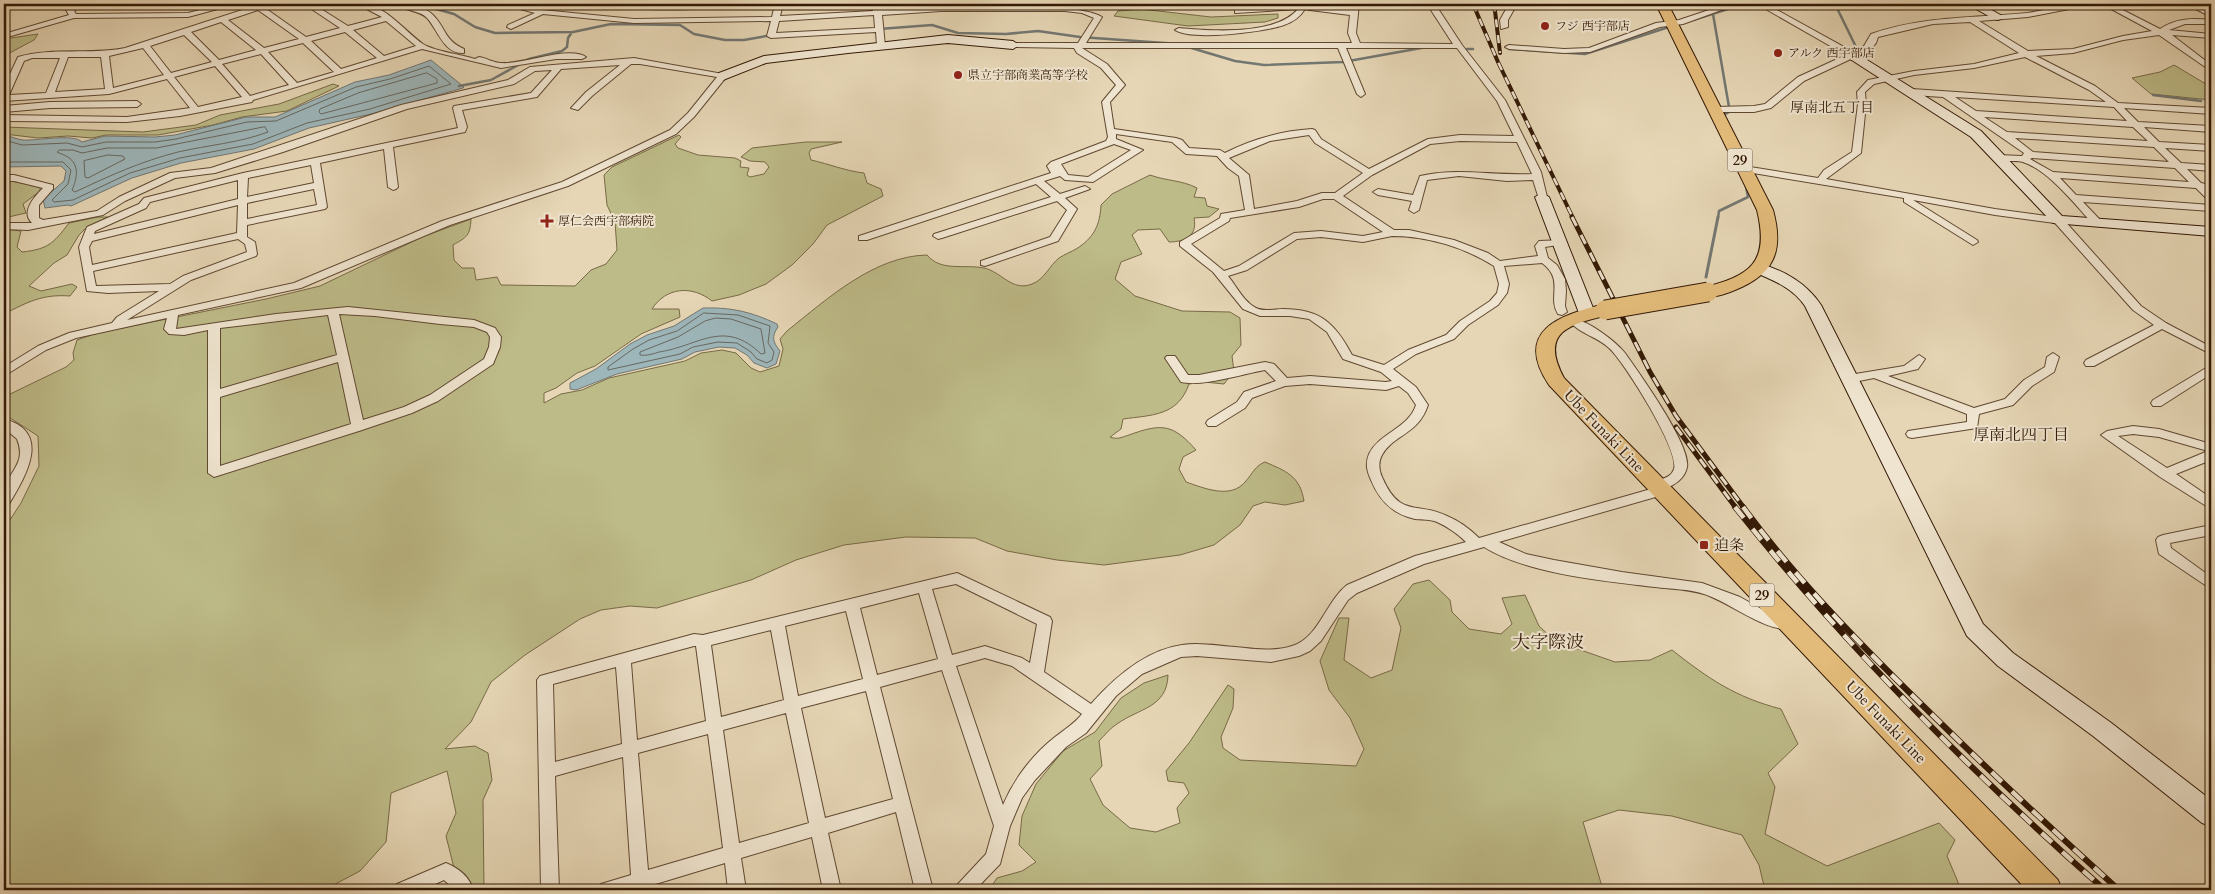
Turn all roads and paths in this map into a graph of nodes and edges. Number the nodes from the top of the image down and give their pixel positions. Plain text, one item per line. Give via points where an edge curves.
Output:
1 (80, 4) edge
2 (232, 4) edge
3 (268, 4) edge
4 (308, 4) edge
5 (361, 4) edge
6 (400, 4) edge
7 (506, 4) edge
8 (564, 4) edge
9 (623, 4) edge
10 (751, 4) edge
11 (779, 4) edge
12 (863, 4) edge
13 (1355, 4) edge
14 (1431, 4) edge
15 (1513, 4) edge
16 (1662, 4) edge
17 (1734, 4) edge
18 (1761, 4) edge
19 (1974, 4) edge
20 (2060, 4) edge
21 (2091, 4) edge
22 (2106, 4) edge
23 (2190, 4) edge
24 (2196, 4) edge
25 (517, 5) edge
26 (649, 5) edge
27 (954, 6) edge
28 (1012, 6) edge
29 (1304, 6) junction
30 (2211, 6) edge
31 (259, 7) junction
32 (2068, 8) junction
33 (1238, 11) dead end
34 (545, 12) junction
35 (1353, 13) junction
36 (876, 14) junction
37 (2211, 15) edge
38 (74, 16) junction
39 (1998, 17) junction
40 (388, 18) junction
41 (222, 19) junction
42 (774, 19) junction
43 (1971, 19) junction
44 (634, 21) junction
45 (1671, 22) junction
46 (2178, 22) junction
47 (2211, 22) edge
48 (511, 27) dead end
49 (1504, 27) dead end
50 (347, 29) junction
51 (878, 30) junction
52 (1179, 30) dead end
53 (184, 31) junction
54 (2161, 32) junction
55 (4, 36) edge
56 (2211, 36) edge
57 (305, 40) junction
58 (145, 45) junction
59 (1013, 45) joint
60 (1078, 45) junction
61 (1341, 45) junction
62 (1358, 45) junction
63 (881, 46) junction
64 (1459, 46) junction
65 (422, 47) junction
66 (1509, 47) dead end
67 (262, 51) junction
68 (105, 54) junction
69 (1850, 54) junction
70 (2026, 54) junction
71 (65, 55) junction
72 (382, 59) junction
73 (642, 61) junction
74 (486, 62) junction
75 (217, 63) junction
76 (628, 63) junction
77 (560, 66) junction
78 (16, 68) junction
79 (2211, 69) edge
80 (4, 70) edge
81 (338, 72) junction
82 (171, 75) junction
83 (723, 76) junction
84 (1888, 78) junction
85 (295, 86) junction
86 (123, 88) junction
87 (109, 91) junction
88 (1912, 92) junction
89 (1361, 94) dead end
90 (1945, 95) junction
91 (49, 96) junction
92 (5, 99) edge
93 (249, 100) junction
94 (137, 104) junction
95 (2116, 105) junction
96 (575, 108) dead end
97 (4, 109) edge
98 (196, 110) junction
99 (1715, 110) junction
100 (2211, 111) edge
101 (1975, 114) junction
102 (4, 118) edge
103 (146, 118) junction
104 (2135, 125) junction
105 (2211, 129) edge
106 (2004, 135) junction
107 (1111, 136) junction
108 (1521, 139) junction
109 (2156, 144) junction
110 (388, 146) junction
111 (2211, 148) edge
112 (1224, 156) junction
113 (2027, 157) junction
114 (1997, 158) junction
115 (315, 161) junction
116 (1054, 164) junction
117 (2178, 166) junction
118 (2211, 168) edge
119 (1744, 169) junction
120 (1369, 173) junction
121 (2051, 175) junction
122 (242, 176) junction
123 (1537, 177) junction
124 (4, 178) edge
125 (1037, 180) junction
126 (1821, 180) junction
127 (318, 185) junction
128 (2199, 186) junction
129 (393, 187) dead end
130 (2211, 187) edge
131 (1085, 189) dead end
132 (1378, 192) dead end
133 (1337, 196) junction
134 (1902, 196) junction
135 (1057, 197) junction
136 (1542, 197) joint
137 (2073, 198) junction
138 (2211, 198) edge
139 (1417, 199) junction
140 (243, 201) junction
141 (2211, 208) edge
142 (1414, 210) dead end
143 (1251, 212) junction
144 (2058, 220) junction
145 (42, 223) junction
146 (243, 223) junction
147 (2099, 224) junction
148 (4, 226) edge
149 (2211, 232) edge
150 (1392, 233) junction
151 (242, 235) junction
152 (938, 236) dead end
153 (863, 238) dead end
154 (86, 239) junction
155 (1560, 242) junction
156 (1973, 242) dead end
157 (1542, 259) junction
158 (985, 263) dead end
159 (1498, 264) junction
160 (88, 269) junction
161 (1760, 269) junction
162 (1222, 275) junction
163 (172, 287) junction
164 (332, 311) junction
165 (1562, 312) dead end
166 (173, 314) junction
167 (1589, 315) junction
168 (2162, 325) junction
169 (116, 326) junction
170 (214, 326) junction
171 (2211, 351) edge
172 (343, 357) junction
173 (2053, 357) dead end
174 (1171, 358) dead end
175 (1919, 359) dead end
176 (2090, 363) dead end
177 (1385, 369) junction
178 (2211, 369) edge
179 (4, 372) edge
180 (1876, 375) junction
181 (1849, 380) junction
182 (1284, 382) junction
183 (1402, 382) junction
184 (214, 395) junction
185 (2158, 404) dead end
186 (1973, 412) junction
187 (4, 423) edge
188 (1212, 423) dead end
189 (358, 426) junction
190 (1912, 434) dead end
191 (2211, 448) edge
192 (2211, 456) edge
193 (2165, 474) junction
194 (1659, 489) junction
195 (4, 501) edge
196 (2211, 504) edge
197 (2211, 530) edge
198 (1481, 542) junction
199 (2211, 584) edge
200 (924, 586) junction
201 (852, 604) junction
202 (777, 622) junction
203 (1791, 624) junction
204 (703, 641) junction
205 (623, 659) junction
206 (947, 663) junction
207 (1036, 675) junction
208 (872, 682) junction
209 (792, 703) junction
210 (1093, 713) junction
211 (715, 724) junction
212 (631, 748) junction
213 (548, 771) junction
214 (903, 803) junction
215 (2211, 815) edge
216 (1002, 826) junction
217 (819, 829) junction
218 (732, 855) junction
219 (641, 885) edge
220 (403, 890) edge
221 (464, 890) edge
222 (550, 890) edge
223 (607, 890) edge
224 (737, 890) edge
225 (832, 890) edge
226 (924, 890) edge
227 (964, 890) edge
228 (2047, 890) edge

1 - 38 street via 70,10
2 - 38 street via 188,14
3 - 31 street
4 - 50 street
5 - 40 street
6 - 74 street via 429,15 450,46
7 - 25 street
8 - 34 street
9 - 26 street
10 - 26 street
11 - 42 street
12 - 36 street via 877,8
13 - 35 street
14 - 64 street
15 - 49 street via 1504,20
16 - 45 main road, 29
17 - 45 street
18 - 69 street
19 - 39 street
20 - 32 street
21 - 32 street
22 - 54 street
23 - 37 street
24 - 30 street
25 - 34 street
26 - 44 street
27 - 28 street
27 - 36 street
28 - 60 street via 1095,14 1097,22
29 - 33 street
29 - 35 street
29 - 52 street via 1292,19 1264,28 1225,32
31 - 41 street
31 - 57 street
32 - 39 street
34 - 44 street
34 - 48 street
35 - 62 street via 1352,33
36 - 42 street
36 - 51 street
38 - 55 street
39 - 43 street
40 - 50 street
40 - 65 street
41 - 53 street
41 - 67 street
42 - 44 street
42 - 51 street via 771,36
43 - 69 street via 1933,22 1882,33 1874,36 1866,48
43 - 70 street
45 - 66 street via 1590,50
45 - 99 main road, 29
46 - 47 street
46 - 54 street
46 - 56 street
50 - 57 street
50 - 72 street
51 - 63 street
53 - 58 street
53 - 75 street
54 - 56 street
54 - 70 street via 2073,50
54 - 79 street
57 - 67 street
57 - 81 street
58 - 68 street
58 - 82 street
59 - 60 street
59 - 63 street via 959,39
60 - 61 street
60 - 107 street via 1080,51 1104,66 1121,85 1106,102
61 - 62 street
61 - 89 street
62 - 64 street
63 - 83 street via 764,60
64 - 108 street via 1501,100
65 - 72 street
65 - 74 street via 448,52 476,63
67 - 75 street
67 - 85 street
68 - 71 street
68 - 87 street
69 - 84 street
69 - 99 street via 1801,79 1768,106
70 - 84 street via 1974,66
70 - 95 street via 2076,79
71 - 78 street via 31,56 20,59
71 - 91 street
72 - 81 street
73 - 74 street via 565,57 501,66
73 - 76 street
73 - 83 street
75 - 82 street
75 - 93 street
76 - 77 street
76 - 96 street
77 - 110 street via 534,95 456,108 462,130
77 - 145 street via 533,69 511,82 397,109 212,170 173,175 100,213
78 - 80 street
78 - 92 street
81 - 85 street
82 - 86 street
82 - 98 street
83 - 166 street via 691,115 672,132 565,184 446,223 297,286
84 - 88 street
84 - 126 street via 1871,82 1863,88 1856,153 1823,175
85 - 93 street
86 - 87 street
86 - 94 street
87 - 91 street
88 - 90 street
88 - 114 street via 1976,134
90 - 95 street
90 - 101 street
91 - 92 street
93 - 98 street
94 - 97 street
94 - 103 street
95 - 100 street
95 - 104 street
98 - 103 street
99 - 119 main road, 29
101 - 104 street
101 - 106 street
102 - 103 street
104 - 105 street
104 - 109 street
106 - 109 street
106 - 113 street via 2028,151
107 - 112 street via 1173,140 1186,151 1217,152
107 - 116 street via 1105,146 1063,158
107 - 116 street via 1138,150 1090,180 1066,177
108 - 120 street via 1434,140
108 - 123 street
109 - 111 street
109 - 117 street
110 - 115 street
110 - 129 street
112 - 120 street via 1263,139 1312,132 1318,141
112 - 143 street via 1244,175
113 - 114 street
113 - 117 street
113 - 121 street
114 - 144 street
115 - 122 street
115 - 127 street
116 - 125 street via 1056,174
117 - 118 street
117 - 128 street
119 - 126 street
119 - 161 main road, 29 via 1770,223 1768,251
120 - 133 street
121 - 128 street
121 - 137 street
122 - 140 street
122 - 154 street via 147,200 143,206 91,229
123 - 136 street
123 - 139 street via 1459,174 1423,178
124 - 145 street via 50,187 35,202 32,215 34,220
125 - 135 street
125 - 153 street
126 - 134 street
127 - 140 street
127 - 146 street via 322,207
128 - 130 street
128 - 138 street
131 - 135 street
132 - 139 street
133 - 143 street via 1318,195 1300,204
133 - 150 street
134 - 144 street
134 - 156 street
135 - 152 street
135 - 158 street via 1072,209 1054,239
136 - 155 street
137 - 141 street
137 - 147 street
139 - 142 street
140 - 146 street
140 - 154 street
143 - 162 street via 1224,216 1225,219 1184,244
144 - 147 street
144 - 168 street via 2137,308
145 - 148 street via 28,228
146 - 151 street
147 - 149 street
150 - 159 street via 1409,232 1450,242
150 - 162 street via 1363,239 1321,234 1294,236 1263,258
151 - 160 street
151 - 163 street via 250,242 252,254
154 - 160 street via 84,247
155 - 157 street via 1540,246
155 - 167 street
157 - 159 street
157 - 165 street via 1554,267 1561,287 1559,304
159 - 177 street via 1504,284 1494,303 1464,323 1450,337 1412,352
160 - 163 street via 91,289
161 - 167 main road, Ube Funaki Line / 29, bridge via 1744,281 1708,292
161 - 181 street via 1785,279 1807,296
162 - 177 street via 1234,294 1253,311 1304,313 1319,319 1338,338 1346,357
163 - 169 street via 121,319
164 - 170 street
164 - 172 street
164 - 189 street via 361,310 475,323 486,326 497,339 489,361 434,398
166 - 169 street
166 - 170 street via 170,329 173,332
167 - 194 street via 1621,355 1673,441 1681,464 1677,475
167 - 194 main road, Ube Funaki Line / 29 via 1559,324 1551,332 1544,348 1549,370
168 - 171 street
168 - 176 street
169 - 179 street via 53,342
170 - 184 street
172 - 184 street
172 - 189 street
173 - 186 street via 2050,369 2028,383 2009,402
174 - 182 street via 1184,379 1265,366
175 - 180 street via 1907,369
177 - 183 street
178 - 185 street
180 - 181 street
180 - 186 street
181 - 215 street via 1975,630 1987,645
182 - 183 street via 1310,380 1386,386
182 - 188 street via 1248,395 1241,406
183 - 198 street via 1418,398 1421,412 1418,419 1376,453 1373,470 1380,489 1399,509 1442,520
184 - 189 street via 214,473
186 - 190 street via 1973,425
187 - 195 street via 23,438 26,447 25,458
191 - 193 street via 2149,431 2120,430 2107,435
192 - 193 street
193 - 196 street
194 - 198 street
194 - 203 main road, Ube Funaki Line / 29
197 - 199 street via 2163,540 2164,550
198 - 203 street via 1558,566 1702,588 1741,604 1763,619 1779,625
198 - 210 street via 1420,560 1352,589 1343,596 1316,637 1294,652 1259,656 1197,650 1166,656 1124,679
200 - 201 street
200 - 206 street
200 - 207 street via 957,578 1045,621
201 - 202 street
201 - 208 street
202 - 204 street
202 - 209 street
203 - 228 main road, Ube Funaki Line / 29
204 - 205 street via 694,640
204 - 211 street
205 - 212 street
205 - 213 street via 545,680
206 - 207 street via 985,652 1017,662
206 - 208 street
206 - 216 street
207 - 210 street
208 - 209 street
208 - 214 street
209 - 211 street
209 - 217 street
210 - 216 street via 1029,775 1016,794
211 - 212 street
211 - 218 street
212 - 213 street
212 - 219 street
213 - 222 street
214 - 217 street
214 - 226 street
216 - 227 street via 994,858
217 - 218 street
217 - 225 street
218 - 219 street
218 - 224 street
219 - 223 street
220 - 221 street via 446,871 463,885

